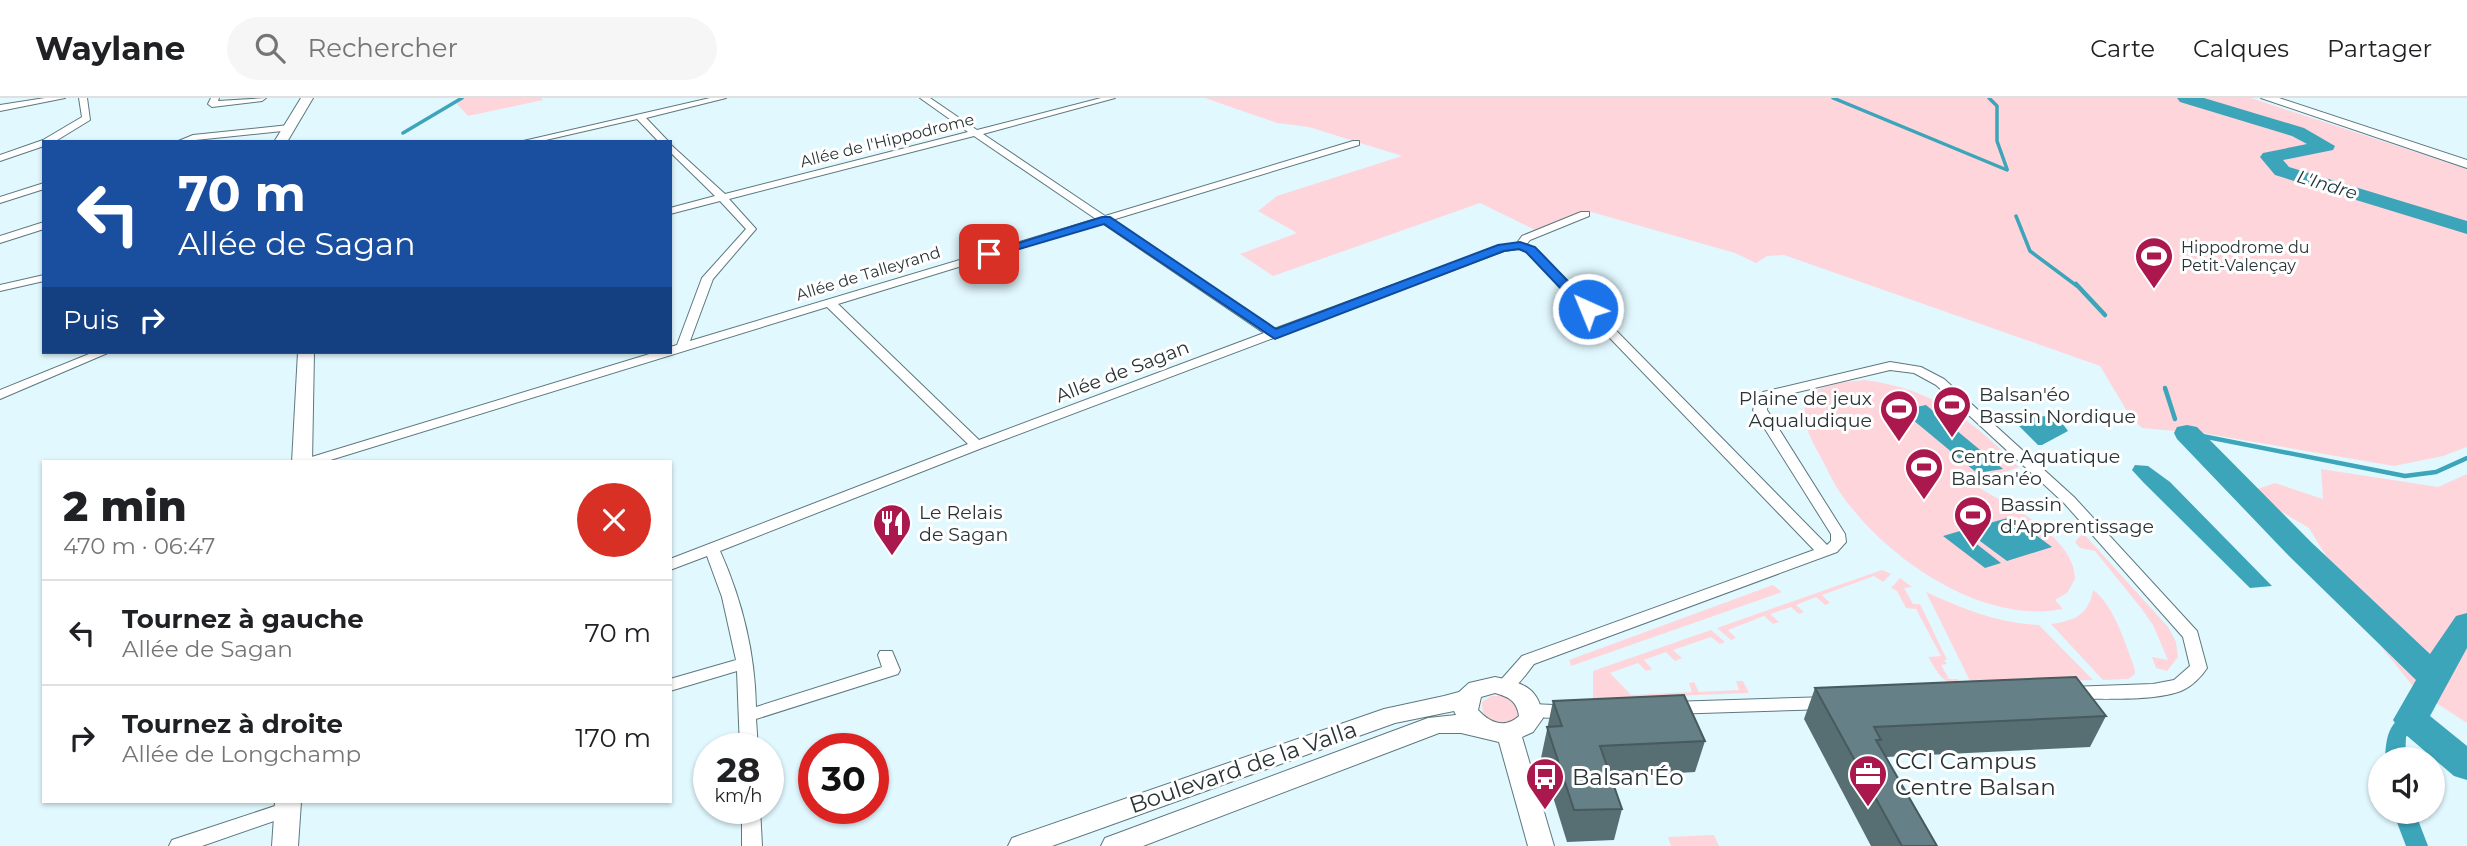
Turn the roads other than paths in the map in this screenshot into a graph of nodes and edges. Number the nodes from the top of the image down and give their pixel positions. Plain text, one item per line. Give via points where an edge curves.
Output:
1 (61, 98) edge
2 (83, 98) edge
3 (262, 98) edge
4 (307, 98) edge
5 (722, 98) edge
6 (924, 98) edge
7 (1111, 98) edge
8 (2267, 98) edge
9 (46, 99) edge
10 (211, 105) edge
11 (0, 108) edge
12 (639, 116) junction
13 (289, 128) junction
14 (975, 134) junction
15 (49, 140) edge
16 (186, 140) edge
17 (281, 140) edge
18 (532, 140) edge
19 (663, 140) edge
20 (42, 143) edge
21 (1356, 143) dead end
22 (672, 149) edge
23 (0, 158) edge
24 (2467, 164) edge
25 (42, 187) edge
26 (27, 191) junction
27 (42, 198) edge
28 (720, 198) junction
29 (0, 200) edge
30 (672, 210) edge
31 (1585, 214) dead end
32 (1106, 220) junction
33 (42, 226) edge
34 (0, 240) edge
35 (1520, 246) junction
36 (42, 278) edge
37 (0, 288) edge
38 (830, 303) junction
39 (1275, 335) junction
40 (682, 347) junction
41 (672, 350) edge
42 (99, 354) edge
43 (306, 354) edge
44 (659, 354) edge
45 (0, 395) edge
46 (977, 445) junction
47 (302, 460) edge
48 (316, 460) edge
49 (712, 549) junction
50 (1826, 553) junction
51 (672, 564) edge
52 (886, 655) dead end
53 (744, 663) junction
54 (672, 684) edge
55 (1505, 686) junction
56 (2054, 693) edge
57 (1467, 698) junction
58 (1842, 702) edge
59 (1652, 708) edge
60 (1532, 710) junction
61 (1584, 710) edge
62 (747, 716) junction
63 (1498, 732) junction
64 (748, 733) edge
65 (288, 805) edge
66 (751, 824) edge
67 (179, 846) edge
68 (285, 846) edge
69 (752, 846) edge
70 (1021, 846) edge
71 (1114, 846) edge
72 (1541, 846) edge

1 - 9 street
2 - 15 street via 88,118
3 - 10 street
4 - 13 main road
5 - 12 street
6 - 14 street
7 - 14 street, Allée de l'Hippodrome
8 - 24 main road
9 - 11 street
12 - 18 street
12 - 19 street
13 - 16 street
13 - 17 main road
14 - 28 street, Allée de l'Hippodrome
14 - 32 street
20 - 23 street
21 - 32 street, Allée de Talleyrand
22 - 28 street
25 - 26 street
26 - 27 street
26 - 29 street
28 - 30 street, Allée de l'Hippodrome
28 - 40 street via 749,222 751,229 708,278
31 - 35 street, Allée de Sagan via 1526,238
32 - 38 street, Allée de Talleyrand
32 - 39 street
33 - 34 street
35 - 39 street, Allée de Sagan via 1502,248
35 - 50 street via 1531,250
36 - 37 street
38 - 40 street, Allée de Talleyrand
38 - 46 street
39 - 46 street, Allée de Sagan
40 - 41 street, Allée de Talleyrand
42 - 45 street
43 - 47 main road
44 - 48 street, Allée de Talleyrand
46 - 49 street, Allée de Sagan
49 - 51 street, Allée de Sagan
49 - 53 street
50 - 55 street via 1528,660
50 - 56 street via 1839,542 1838,534 1760,410 1762,401 1768,395 1879,367 1905,366 1928,374 2084,517 2191,635 2199,668 2179,685
52 - 62 street via 892,670
53 - 54 street
53 - 62 street
55 - 57 main road via 1478,688
55 - 60 main road via 1523,696
57 - 63 main road via 1466,712 1478,726
57 - 70 main road, Boulevard de la Valla via 1392,715
58 - 59 street
60 - 61 street
60 - 63 main road via 1527,725
62 - 64 street
63 - 71 main road, Boulevard de la Valla via 1437,724
63 - 72 main road
65 - 67 street
65 - 68 main road
66 - 69 street

